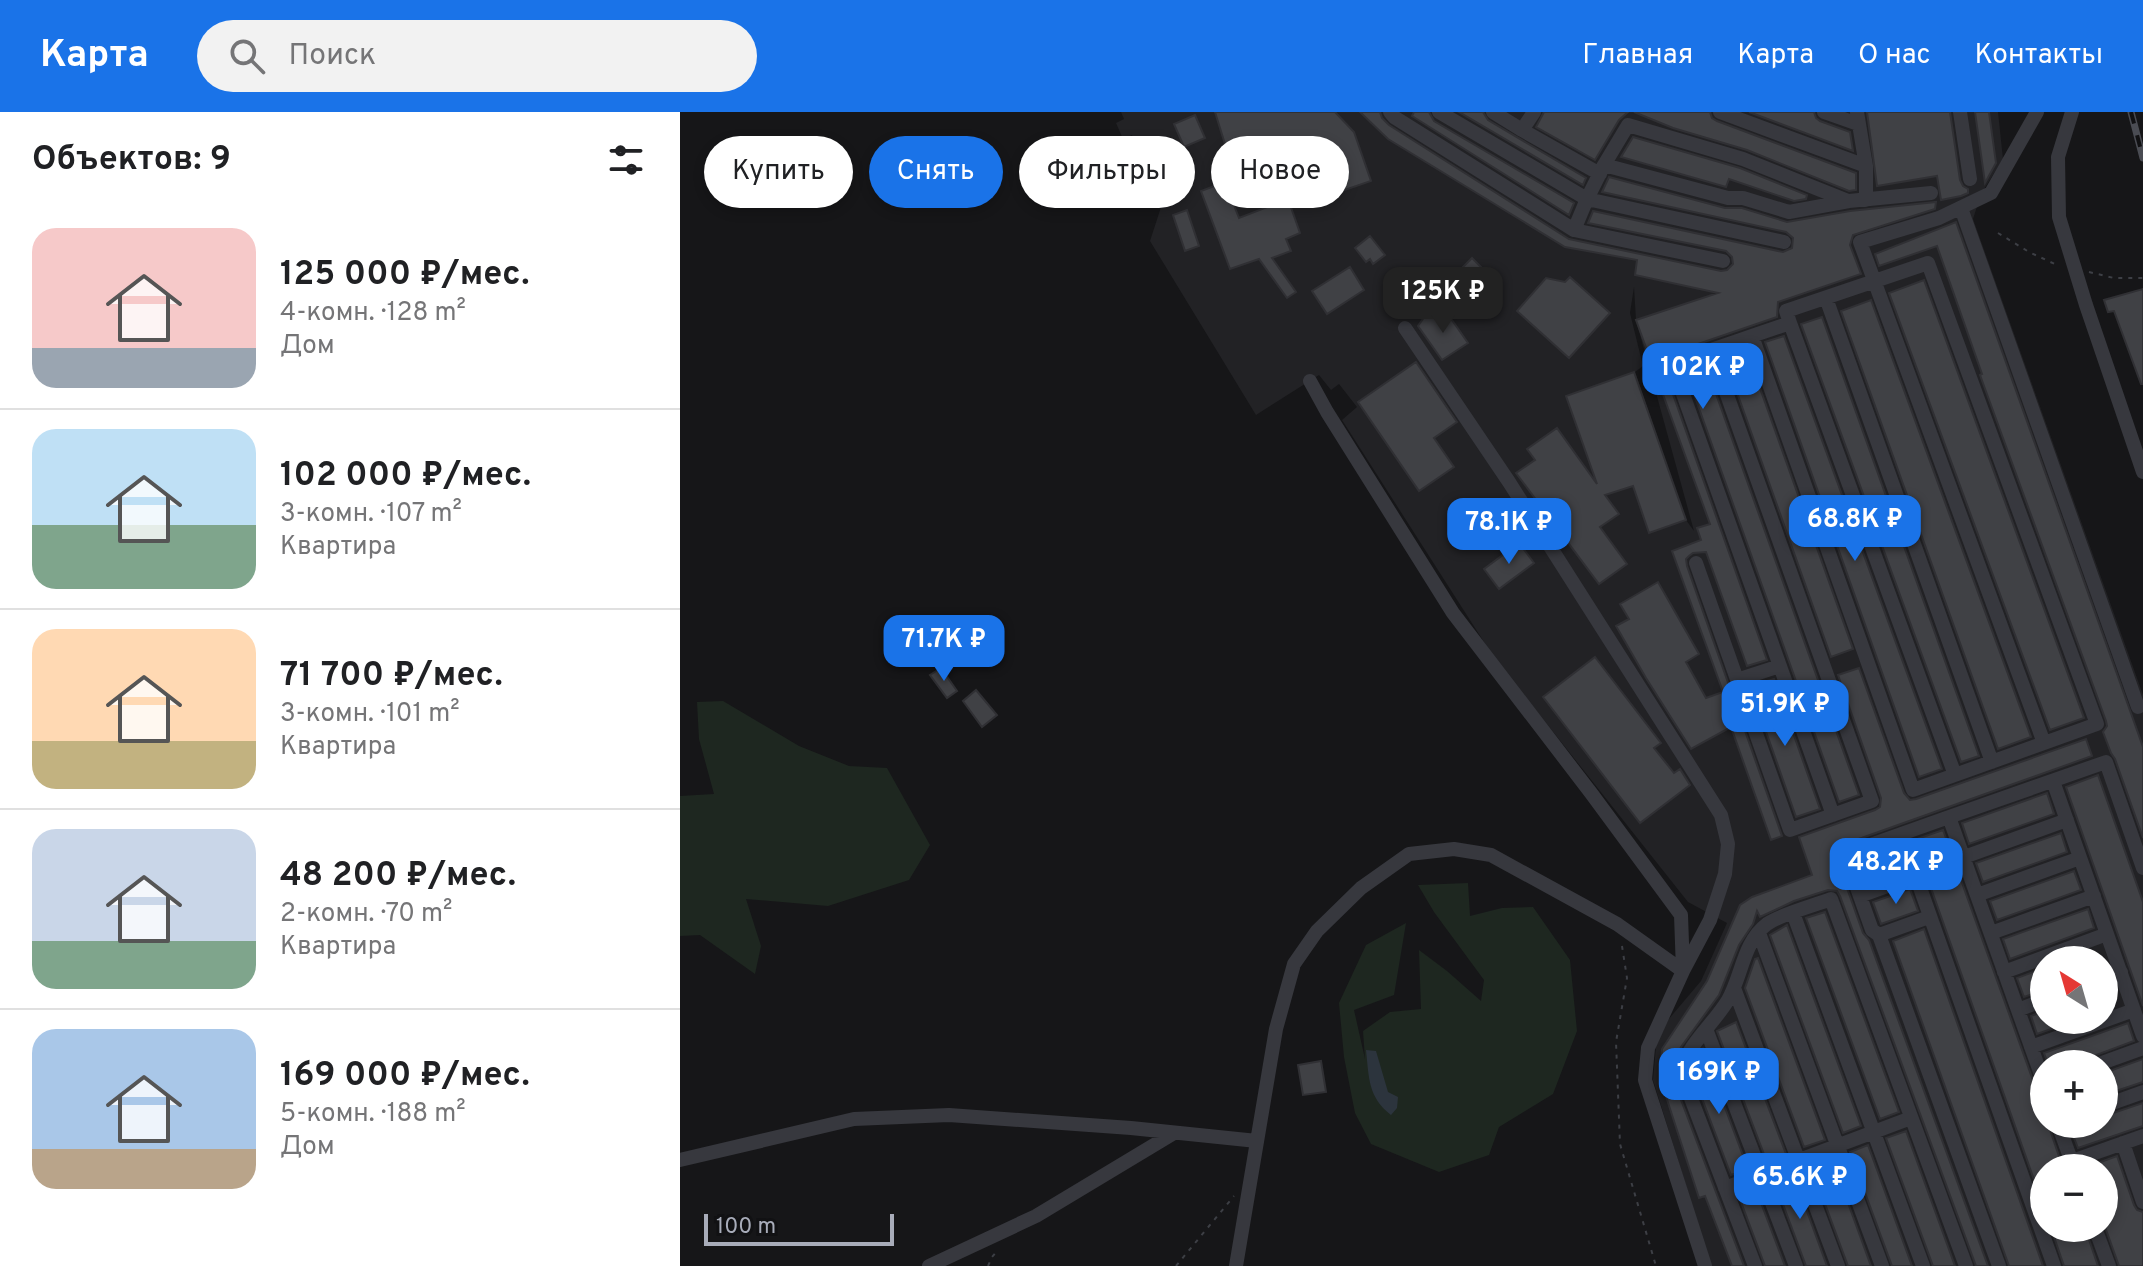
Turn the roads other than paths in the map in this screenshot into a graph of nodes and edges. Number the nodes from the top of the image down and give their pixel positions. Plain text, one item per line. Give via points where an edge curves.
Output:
1 (1439, 112) edge
2 (1493, 112) edge
3 (1534, 112) edge
4 (1636, 112) edge
5 (1720, 112) edge
6 (1824, 112) edge
7 (1960, 112) edge
8 (2037, 112) edge
9 (2072, 112) edge
10 (1395, 114) edge
11 (1858, 118) edge
12 (1628, 125) junction
13 (1522, 130) junction
14 (1866, 166) junction
15 (1602, 170) junction
16 (1970, 179) dead end
17 (1931, 193) dead end
18 (1587, 199) junction
19 (1866, 200) junction
20 (1849, 201) junction
21 (1961, 208) junction
22 (1574, 230) junction
23 (1784, 242) dead end
24 (1723, 261) dead end
25 (1875, 281) junction
26 (1826, 298) junction
27 (1790, 323) junction
28 (1405, 328) dead end
29 (1752, 336) junction
30 (1711, 350) junction
31 (1310, 381) dead end
32 (2143, 472) edge
33 (1696, 563) dead end
34 (1780, 666) junction
35 (1737, 680) junction
36 (2138, 707) dead end
37 (2044, 743) junction
38 (1992, 762) junction
39 (1955, 775) junction
40 (2053, 781) junction
41 (1833, 815) junction
42 (1949, 817) junction
43 (2067, 820) junction
44 (1901, 834) junction
45 (1964, 857) junction
46 (2080, 858) junction
47 (2143, 868) edge
48 (1915, 876) junction
49 (1977, 895) junction
50 (1860, 896) junction
51 (2094, 896) junction
52 (1793, 913) junction
53 (1929, 917) junction
54 (1759, 933) junction
55 (1991, 933) junction
56 (2107, 934) junction
57 (1879, 935) junction
58 (1683, 971) junction
59 (2004, 972) junction
60 (2121, 972) junction
61 (2118, 973) edge
62 (1734, 988) junction
63 (2030, 1005) edge
64 (2018, 1010) junction
65 (2134, 1010) junction
66 (1706, 1029) junction
67 (2143, 1036) edge
68 (2031, 1047) junction
69 (2143, 1048) edge
70 (2032, 1050) edge
71 (2118, 1057) edge
72 (2143, 1092) edge
73 (2118, 1101) edge
74 (1911, 1118) junction
75 (1874, 1132) junction
76 (1175, 1133) junction
77 (2143, 1136) edge
78 (1257, 1141) junction
79 (2123, 1143) junction
80 (1837, 1146) junction
81 (2098, 1154) edge
82 (680, 1160) edge
83 (1798, 1160) junction
84 (1761, 1174) junction
85 (1725, 1188) junction
86 (2143, 1202) edge
87 (2100, 1242) edge
88 (929, 1266) edge
89 (1236, 1266) edge
90 (1705, 1266) edge
91 (1755, 1266) edge
92 (1796, 1266) edge
93 (1838, 1266) edge
94 (1882, 1266) edge
95 (1923, 1266) edge
96 (1966, 1266) edge
97 (1999, 1266) edge
98 (2054, 1266) edge
99 (2109, 1266) edge

1 - 18 lane
2 - 13 lane
3 - 13 lane
4 - 12 lane
5 - 14 lane
6 - 11 lane
7 - 16 lane
8 - 21 lane via 1991,193
9 - 32 lane via 2058,157 2059,217
10 - 22 lane
11 - 14 lane
12 - 15 lane
12 - 20 lane via 1743,159
13 - 15 lane
14 - 19 lane
15 - 18 lane
15 - 20 lane via 1789,212
17 - 19 lane
18 - 22 lane
18 - 23 lane
19 - 20 lane
21 - 25 lane via 1860,242
21 - 36 lane
22 - 24 lane
25 - 26 lane
25 - 37 lane
25 - 37 lane via 1928,263 2097,724
26 - 27 lane via 1786,311
26 - 38 lane
27 - 29 lane
27 - 39 lane
28 - 58 lane via 1721,815 1728,844 1725,874 1710,920
29 - 30 lane
29 - 39 lane via 1913,790
30 - 34 lane via 1672,363
30 - 41 lane via 1872,801
31 - 58 lane via 1453,613 1681,915
33 - 35 lane
34 - 35 lane
34 - 41 lane
35 - 41 lane via 1790,830
37 - 38 lane
38 - 39 lane
40 - 42 lane
40 - 43 lane
40 - 47 lane via 2106,762
42 - 44 lane
42 - 45 lane
43 - 45 lane
43 - 46 lane
44 - 48 lane
44 - 50 lane via 1845,854
45 - 49 lane
46 - 49 lane
46 - 51 lane
48 - 50 lane
48 - 53 lane
49 - 55 lane
50 - 57 lane via 1872,930
51 - 55 lane
51 - 56 lane
52 - 54 lane
52 - 74 lane via 1831,899
52 - 75 lane
53 - 57 lane
53 - 98 lane
54 - 62 lane
54 - 80 lane
55 - 59 lane
56 - 59 lane
56 - 60 lane
57 - 97 lane
58 - 78 lane via 1619,926 1491,855 1454,849 1409,854 1361,888 1317,931 1294,964 1276,1029
58 - 90 lane via 1648,1048 1645,1080
59 - 64 lane
60 - 61 lane
60 - 65 lane
62 - 66 lane
62 - 83 lane
63 - 64 lane
64 - 68 lane
65 - 67 lane
65 - 68 lane
66 - 84 lane
66 - 85 lane via 1688,1052 1681,1072
68 - 70 lane
69 - 71 lane
72 - 73 lane
74 - 75 lane
74 - 96 lane
75 - 80 lane
75 - 95 lane
76 - 78 lane
76 - 82 lane via 949,1115 854,1119
76 - 88 lane via 1036,1216
77 - 79 lane
78 - 89 lane
79 - 81 lane
79 - 86 lane
80 - 83 lane
80 - 94 lane
83 - 84 lane
83 - 93 lane
84 - 85 lane
84 - 92 lane
85 - 91 lane
87 - 99 lane

